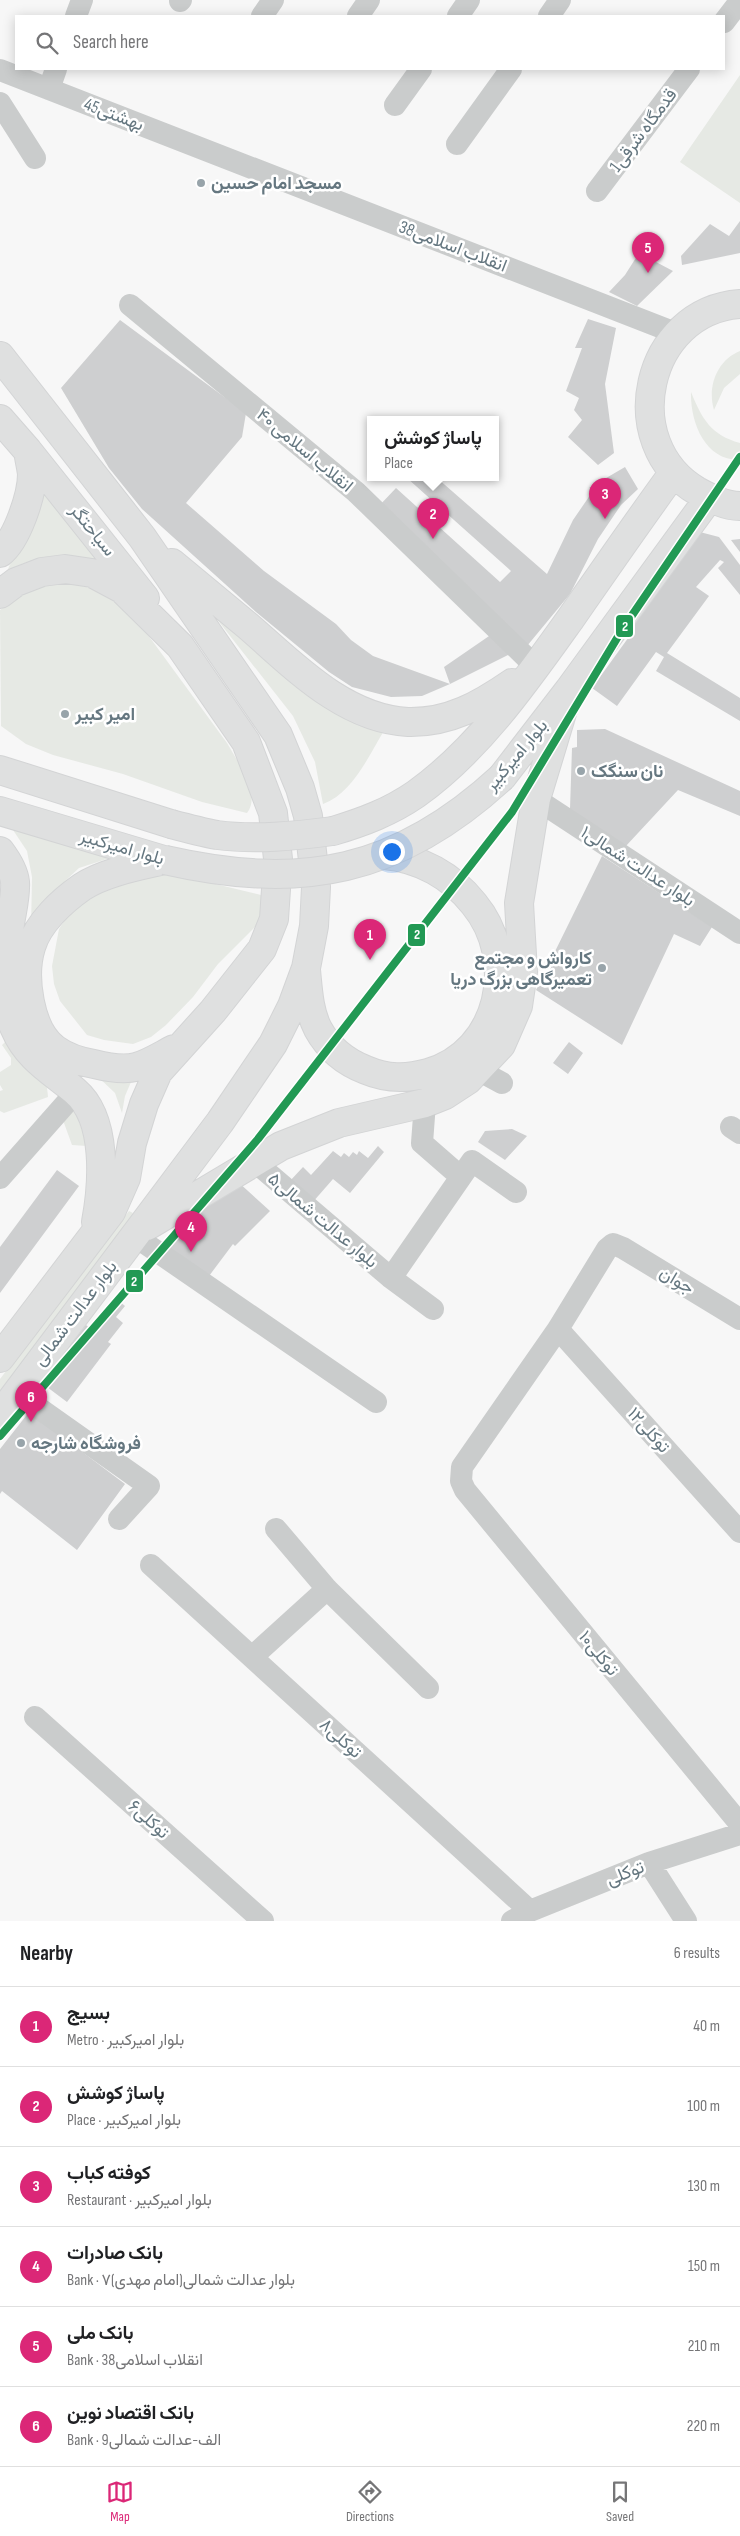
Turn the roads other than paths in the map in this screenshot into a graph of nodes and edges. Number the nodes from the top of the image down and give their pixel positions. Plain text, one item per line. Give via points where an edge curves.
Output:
1 (82, 0) edge
2 (274, 0) edge
3 (369, 0) edge
4 (469, 0) edge
5 (560, 0) edge
6 (740, 1) edge
7 (76, 15) edge
8 (263, 15) edge
9 (359, 15) edge
10 (459, 15) edge
11 (550, 15) edge
12 (725, 21) edge
13 (0, 70) edge
14 (420, 70) edge
15 (510, 70) edge
16 (688, 70) edge
17 (53, 79) edge
18 (0, 103) edge
19 (395, 104) dead end
20 (457, 144) dead end
21 (35, 158) dead end
22 (228, 159) joint
23 (597, 191) dead end
24 (740, 304) edge
25 (130, 305) dead end
26 (678, 334) junction
27 (0, 356) edge
28 (0, 419) edge
29 (28, 451) junction
30 (674, 472) junction
31 (709, 498) junction
32 (740, 506) edge
33 (142, 538) junction
34 (0, 553) edge
35 (0, 594) edge
36 (180, 646) junction
37 (536, 667) junction
38 (569, 690) junction
39 (0, 762) edge
40 (12, 775) edge
41 (536, 798) junction
42 (0, 811) edge
43 (0, 851) edge
44 (384, 855) junction
45 (165, 860) junction
46 (5, 923) edge
47 (740, 933) edge
48 (306, 968) junction
49 (180, 1046) junction
50 (478, 1070) junction
51 (502, 1083) dead end
52 (76, 1092) junction
53 (425, 1103) junction
54 (255, 1162) junction
55 (461, 1177) junction
56 (0, 1178) edge
57 (516, 1192) dead end
58 (133, 1235) junction
59 (93, 1238) junction
60 (391, 1278) junction
61 (433, 1309) dead end
62 (740, 1319) edge
63 (558, 1329) junction
64 (0, 1358) edge
65 (16, 1392) junction
66 (376, 1402) dead end
67 (0, 1414) edge
68 (119, 1519) dead end
69 (276, 1529) dead end
70 (740, 1532) edge
71 (151, 1565) dead end
72 (326, 1589) junction
73 (252, 1657) junction
74 (428, 1688) dead end
75 (35, 1717) dead end
76 (740, 1824) edge
77 (740, 1834) edge
78 (649, 1863) junction
79 (521, 1916) edge
80 (263, 1921) edge
81 (686, 1921) edge

1 - 7 street
2 - 8 street
3 - 9 street
4 - 10 street
5 - 11 street
6 - 12 street
13 - 17 street, بهشتی45
14 - 19 street
15 - 20 street
16 - 23 street, 1قدمگاه شرقی
17 - 22 street, بهشتی45
18 - 21 street
22 - 26 street, 38انقلاب اسلامی
24 - 26 main road via 702,316
25 - 37 street, انقلاب اسلامی ۴۰ via 356,492
26 - 30 main road via 660,358 650,387 649,417 657,446
27 - 33 main road, سیاحتگر
28 - 29 main road, سیاحتگر
29 - 34 main road via 32,474 29,495 18,526
29 - 36 main road, سیاحتگر via 134,581
30 - 31 main road
30 - 37 main road
31 - 32 main road
31 - 38 main road, بلوار امیرکبیر
33 - 37 main road via 302,673 345,702 375,715 408,722 446,717 478,706
33 - 48 main road via 278,735 300,788 308,816 316,887 314,926
35 - 36 main road via 16,582 42,572 65,569 92,572 122,589
36 - 49 main road, بلوار عدالت شمالی via 246,742 273,813 278,859 274,919 262,949 213,1011
37 - 40 main road, بلوار امیرکبیر, bridge via 476,738 416,794 377,817 333,831 301,836 216,834 171,824
38 - 41 main road
38 - 44 main road, بلوار امیرکبیر, bridge via 502,777 475,802 413,843
39 - 40 main road, بلوار امیرکبیر
41 - 47 street, بلوار عدالت شمالی۱
41 - 50 main road via 519,903 523,972 518,1006 501,1044
42 - 45 main road, بلوار امیرکبیر
43 - 46 main road via 15,881
44 - 45 main road, بلوار امیرکبیر, bridge via 339,869 284,873 234,872
44 - 48 main road via 417,862 444,875 464,890 490,929 499,955 500,978 486,1030 467,1052 440,1069 410,1078 381,1077 348,1063 326,1042 317,1027 309,1000
45 - 49 main road via 106,877 84,886 64,901 31,946 26,977 38,1028 55,1049 81,1062 136,1067
46 - 52 main road via 6,996 14,1029 34,1058
48 - 58 main road, بلوار عدالت شمالی via 292,1006 263,1058 220,1122
49 - 59 main road, بلوار عدالت شمالی via 154,1080 132,1143 126,1178 111,1212
50 - 51 street
50 - 53 main road via 445,1095
52 - 56 street
52 - 59 main road via 90,1113 100,1141 102,1184
53 - 54 main road via 339,1123 281,1146
53 - 55 street via 422,1143
54 - 58 main road
54 - 60 street, بلوار عدالت شمالی۵
55 - 57 street via 472,1161
55 - 60 street
58 - 65 main road, بلوار عدالت شمالی
58 - 66 street
59 - 64 main road, بلوار عدالت شمالی
60 - 61 street, بلوار عدالت شمالی۵
62 - 63 street, جوان via 613,1244
63 - 70 street, توکلی۱۲
63 - 76 street, ۱۰توکلی via 462,1467 461,1481 465,1490
65 - 67 main road, بلوار عدالت شمالی
65 - 68 street via 149,1486
69 - 72 street
71 - 73 street, توکلی۸
72 - 73 street
72 - 74 street
73 - 79 street, توکلی۸
75 - 80 street, توکلی۶
77 - 78 street, توکلی
78 - 79 street, توکلی
78 - 81 street

